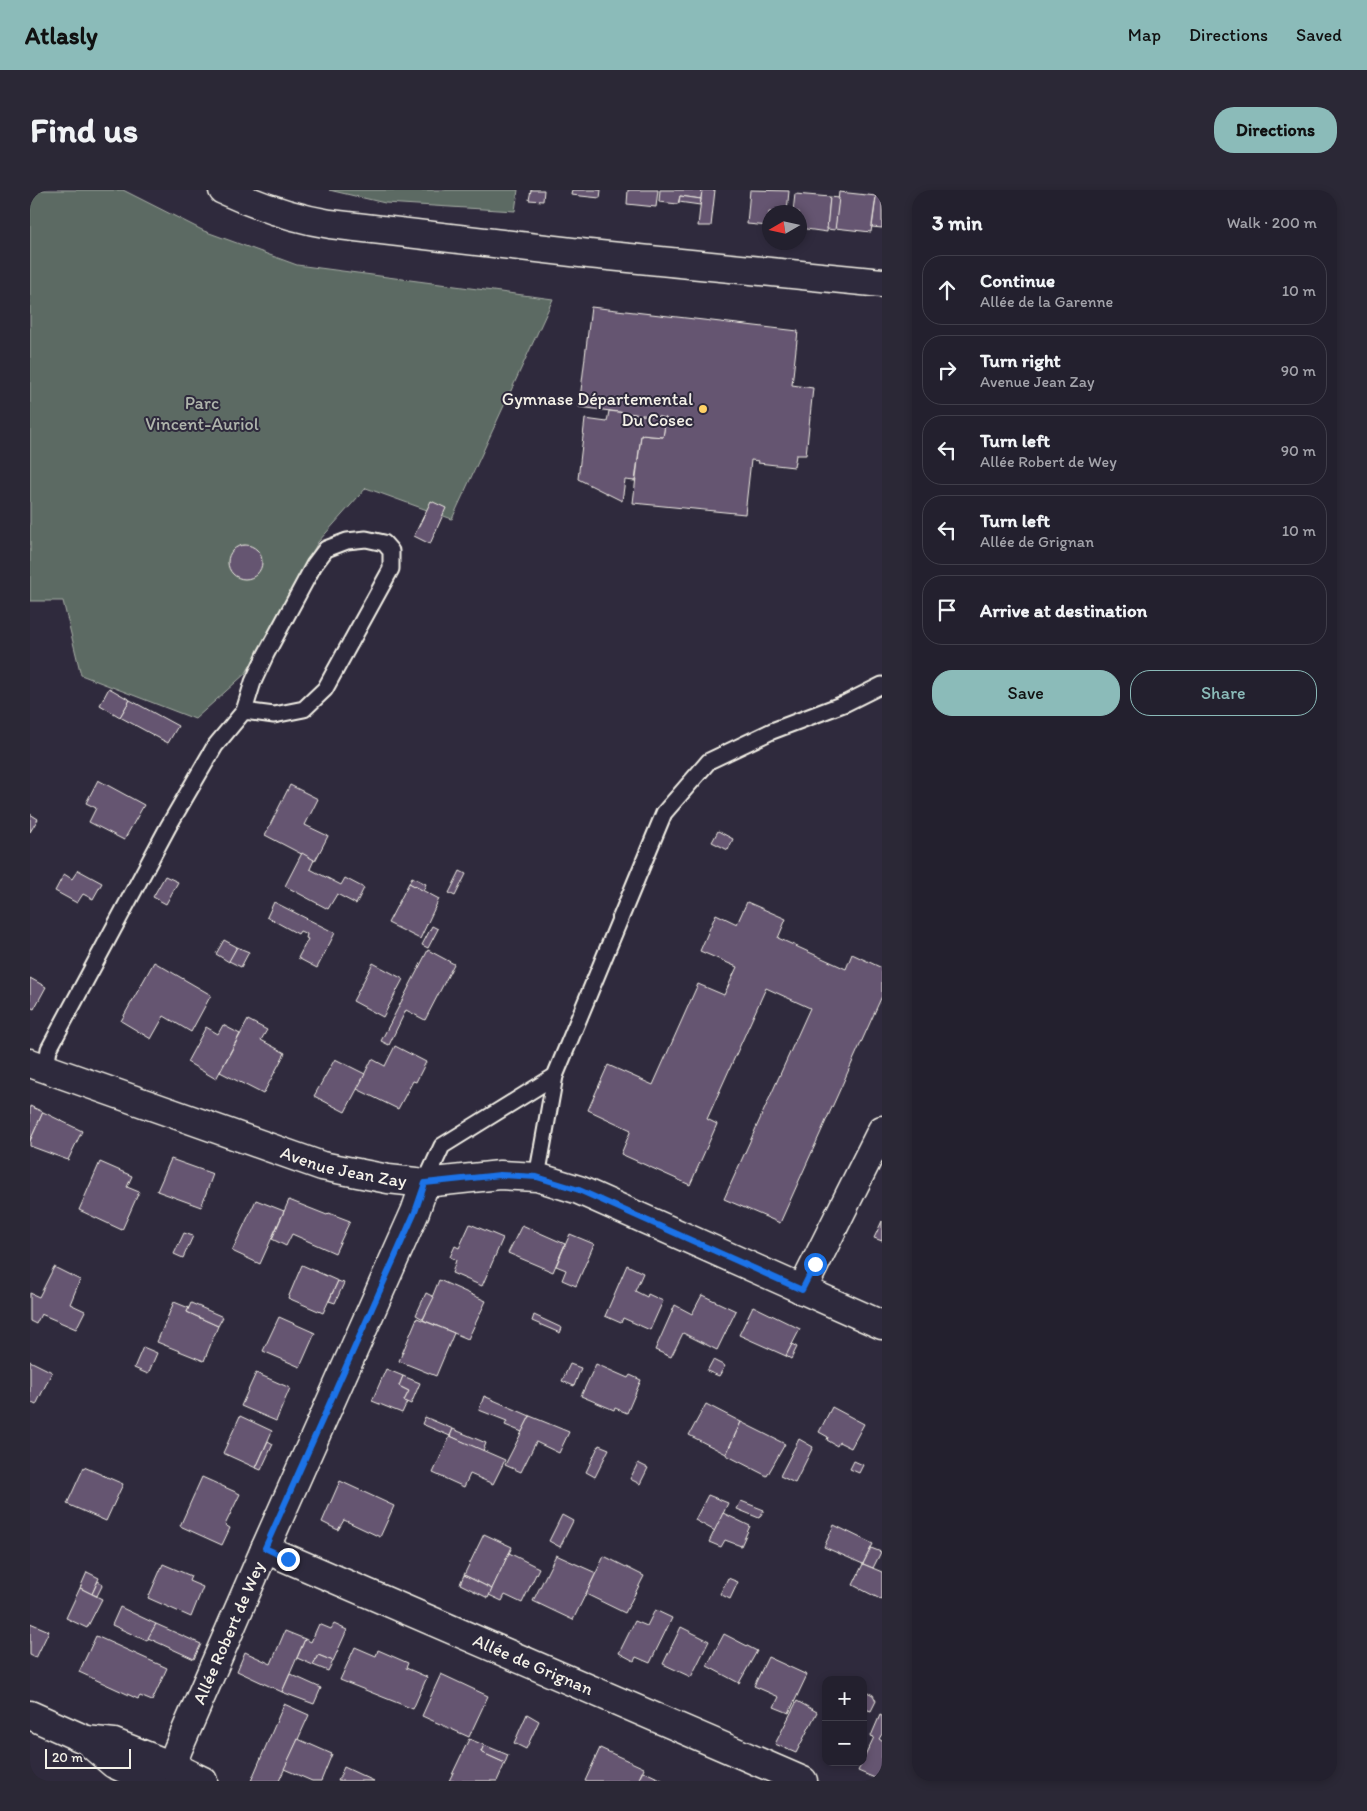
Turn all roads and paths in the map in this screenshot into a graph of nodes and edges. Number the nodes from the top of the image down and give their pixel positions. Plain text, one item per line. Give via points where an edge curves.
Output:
1 (223, 190) edge
2 (882, 283) edge
3 (882, 686) edge
4 (244, 711) junction
5 (38, 1066) edge
6 (555, 1076) junction
7 (882, 1130) edge
8 (537, 1177) junction
9 (425, 1183) junction
10 (802, 1290) junction
11 (882, 1325) edge
12 (265, 1548) junction
13 (30, 1715) edge
14 (163, 1776) edge
15 (203, 1781) edge
16 (803, 1781) edge

1 - 2 street via 308,221 589,254
3 - 6 lane via 846,704 772,731 708,762 664,813
4 - 4 lane via 266,654 314,565 326,550 347,541 366,539 384,542 391,551 391,569 325,689 304,709 274,715
4 - 5 lane via 215,746
5 - 9 street, Avenue Jean Zay via 322,1166
6 - 8 lane
6 - 9 lane via 442,1146
7 - 10 street
8 - 9 street, Avenue Jean Zay via 500,1175
8 - 10 street, Avenue Jean Zay via 579,1190
9 - 12 street, Allée Robert de Wey
10 - 11 street, Avenue Jean Zay
12 - 14 street, Allée Robert de Wey via 178,1749
12 - 16 street, Allée de Grignan
13 - 14 street via 86,1740 114,1742
14 - 15 street

